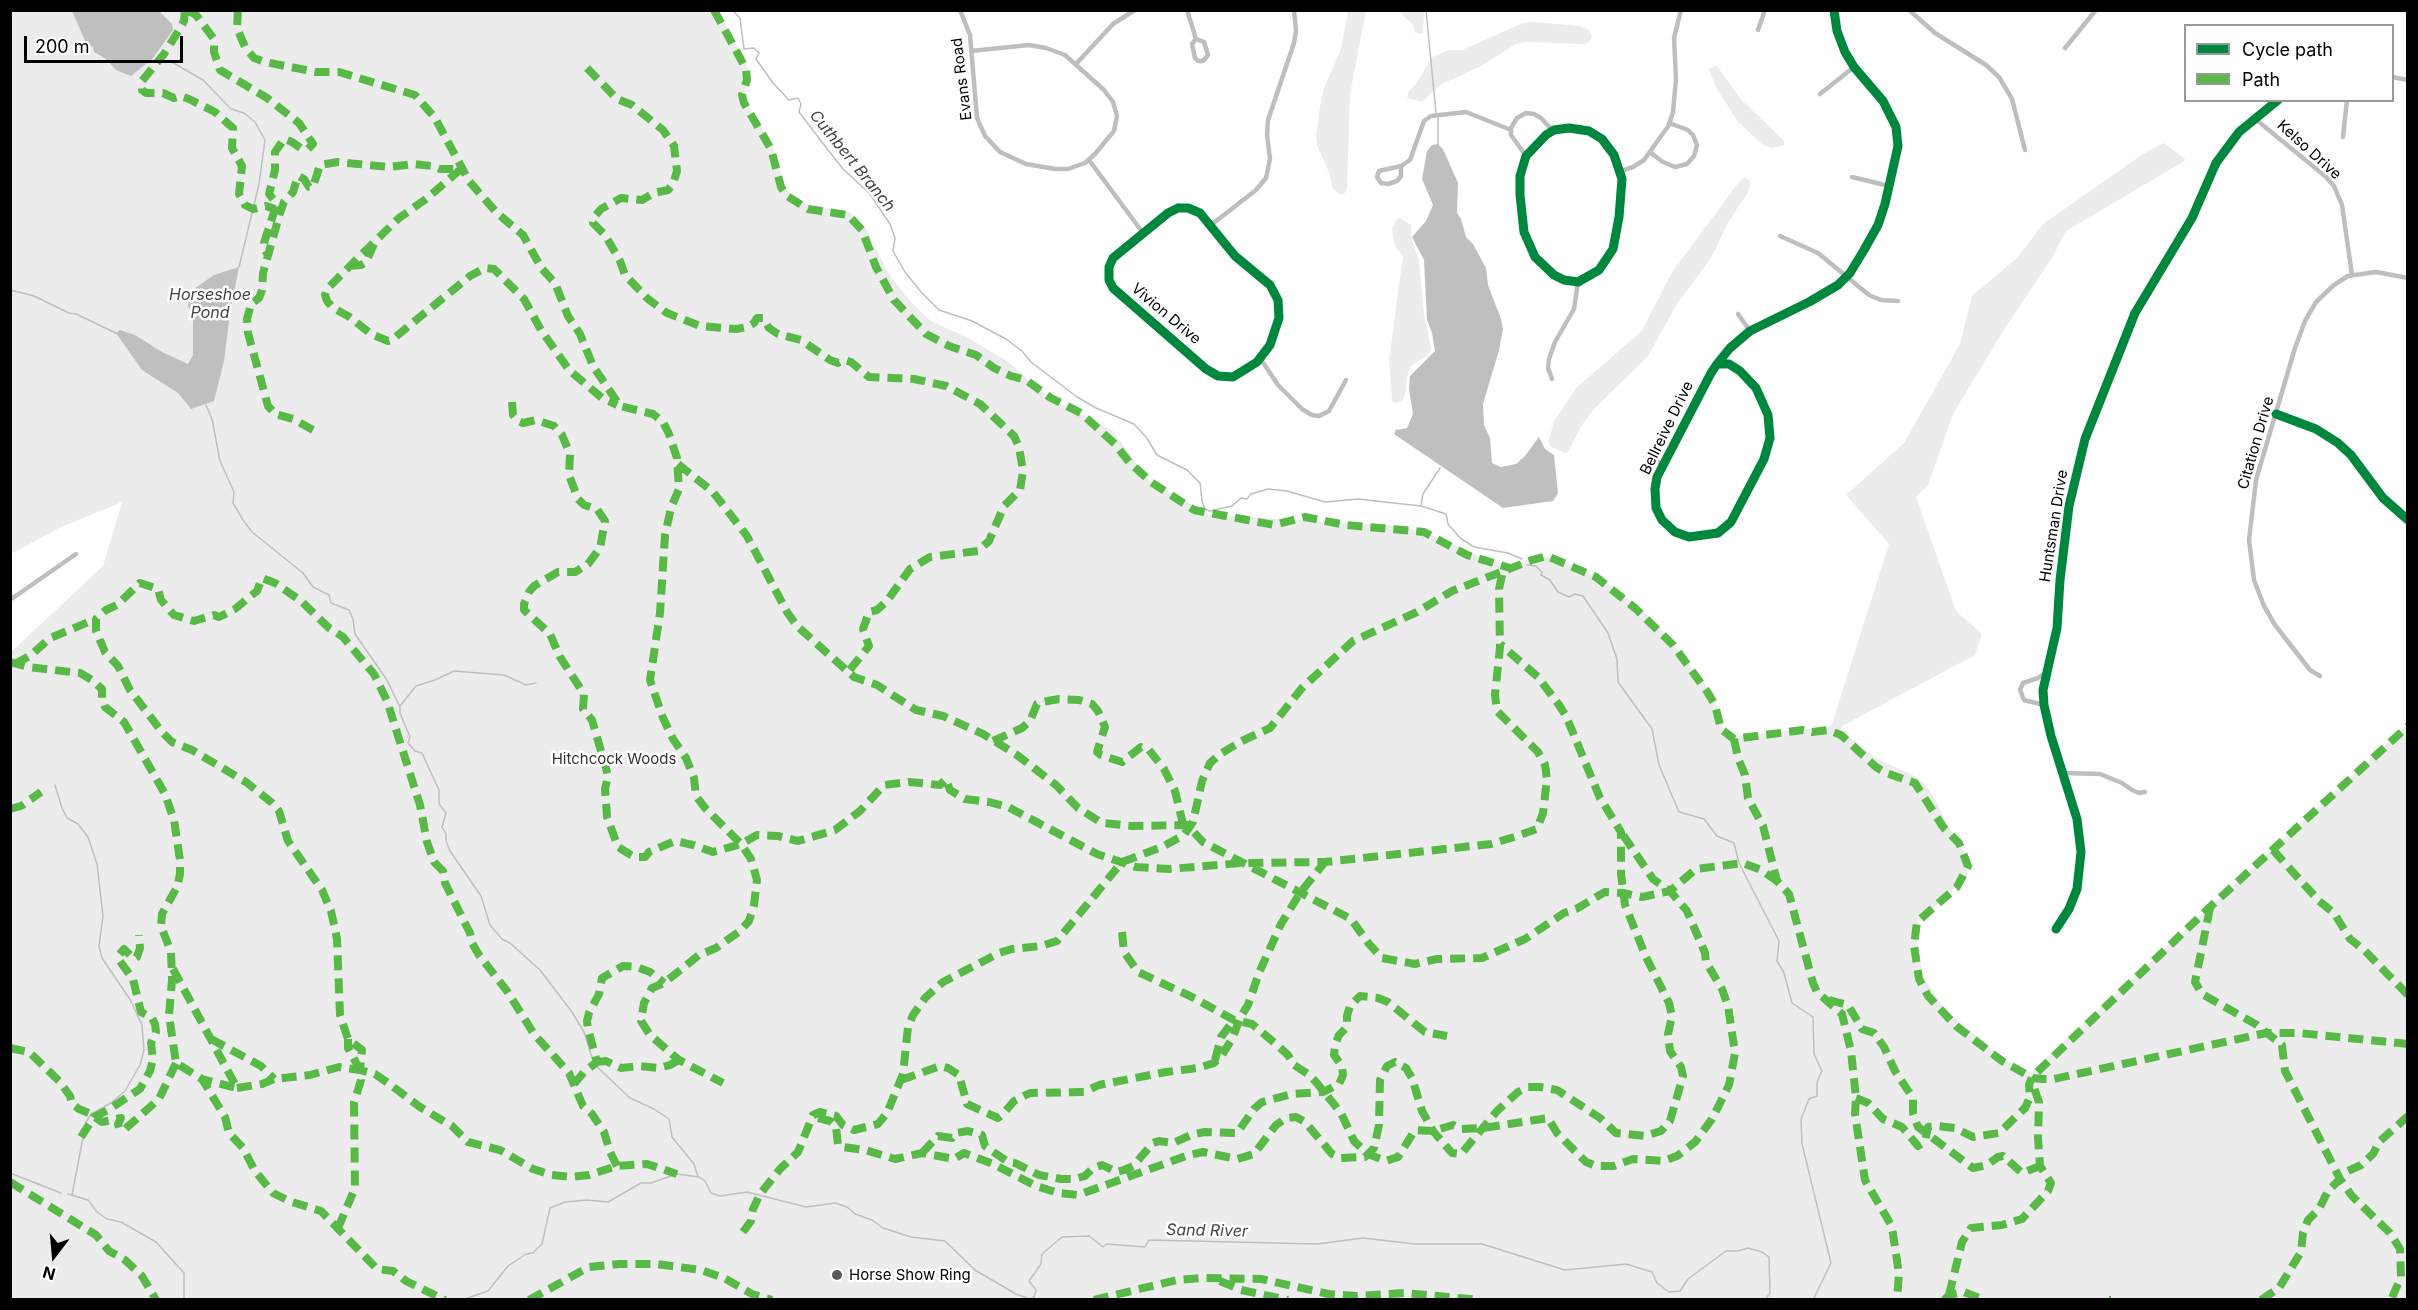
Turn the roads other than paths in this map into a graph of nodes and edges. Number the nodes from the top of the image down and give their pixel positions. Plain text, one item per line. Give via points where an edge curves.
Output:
1 (960, 10) edge
2 (1135, 10) edge
3 (1186, 10) edge
4 (1294, 10) edge
5 (1681, 10) edge
6 (1765, 10) edge
7 (1834, 10) edge
8 (1909, 10) edge
9 (2096, 10) edge
10 (1758, 30) dead end
11 (1196, 39) junction
12 (2065, 48) dead end
13 (971, 51) junction
14 (1076, 64) junction
15 (1854, 67) junction
16 (1820, 94) dead end
17 (2275, 102) edge
18 (2348, 102) edge
19 (2254, 118) junction
20 (1669, 123) junction
21 (1511, 130) junction
22 (1553, 131) junction
23 (2343, 137) dead end
24 (2025, 150) dead end
25 (1651, 153) junction
26 (1526, 156) junction
27 (1089, 160) junction
28 (1401, 166) junction
29 (1621, 171) junction
30 (1852, 177) dead end
31 (1889, 186) junction
32 (1211, 225) junction
33 (1143, 233) junction
34 (1780, 236) dead end
35 (2352, 275) junction
36 (1846, 277) junction
37 (2408, 278) edge
38 (1578, 282) junction
39 (1898, 301) dead end
40 (1738, 314) dead end
41 (1750, 331) junction
42 (1260, 358) junction
43 (1717, 364) junction
44 (1552, 379) dead end
45 (1346, 380) dead end
46 (1694, 387) dead end
47 (1702, 390) junction
48 (2276, 414) junction
49 (1653, 459) dead end
50 (1663, 465) junction
51 (2408, 520) edge
52 (76, 554) dead end
53 (10, 600) edge
54 (2048, 670) junction
55 (2320, 676) dead end
56 (2044, 705) junction
57 (2064, 773) junction
58 (2145, 792) dead end
59 (2056, 929) dead end

1 - 13 street, Evans Road via 968,27
2 - 14 street via 1113,24
3 - 11 street
4 - 32 street via 1294,43 1268,120 1270,159 1266,178
5 - 20 street via 1674,38 1676,79
6 - 10 street
7 - 15 street, Bellreive Drive via 1841,43
8 - 24 street via 1999,77 2012,99
9 - 12 street
11 - 11 street via 1204,42 1208,54 1203,61 1195,57 1192,44
13 - 14 street via 1039,46
13 - 27 street, Evans Road via 977,118 993,147 1019,162 1055,169 1075,167
14 - 27 street via 1104,90 1117,111 1114,131
15 - 16 street
15 - 31 street, Bellreive Drive via 1883,100 1894,121 1898,146
17 - 19 street, Huntsman Drive
18 - 23 street
19 - 35 street, Kelso Drive via 2334,186 2342,205
19 - 54 street, Huntsman Drive via 2232,139 2216,163 2192,218 2134,313 2085,439 2069,506 2057,628
20 - 25 street
20 - 25 street via 1693,135 1697,145 1695,156 1687,164 1675,166
21 - 22 street via 1517,118 1530,113
21 - 26 street via 1514,142
21 - 28 street via 1466,112 1431,116 1424,121 1410,160
22 - 26 street
22 - 29 street via 1575,128 1593,133 1611,149
25 - 29 street
26 - 38 street via 1520,186 1528,245 1548,271 1560,279
27 - 33 street
28 - 28 street via 1397,181 1381,183 1377,177 1379,171
29 - 38 street via 1618,230 1610,255 1595,274
30 - 31 street
31 - 36 street, Bellreive Drive via 1878,225
32 - 33 street, Vivion Drive via 1197,211 1178,207
32 - 42 street, Vivion Drive via 1235,256 1270,285 1278,300 1279,322
33 - 42 street, Vivion Drive via 1111,261 1108,276 1113,288 1214,374 1233,377
34 - 36 street via 1818,253
35 - 37 street, Citation Drive via 2376,272
35 - 48 street, Citation Drive via 2321,296 2305,321
36 - 39 street via 1875,298
36 - 41 street, Bellreive Drive via 1832,290
38 - 44 street via 1574,309 1549,359
40 - 41 street
41 - 43 street, Bellreive Drive
42 - 45 street via 1278,385 1312,415 1329,411
43 - 47 street, Bellreive Drive
43 - 50 street, Bellreive Drive via 1729,364 1753,383 1764,401 1770,423 1764,459 1731,522 1718,533 1694,538 1665,524 1654,495
46 - 47 street
47 - 50 street, Bellreive Drive
48 - 51 street via 2316,429 2338,443 2383,498
48 - 55 street, Citation Drive via 2253,500 2249,540 2252,570 2275,625 2310,670
49 - 50 street
52 - 53 street
54 - 56 street, Huntsman Drive
54 - 56 street via 2023,683 2020,690 2025,700
56 - 57 street, Huntsman Drive
57 - 58 street via 2100,774 2139,793
57 - 59 street, Huntsman Drive via 2077,819 2081,861 2073,899

